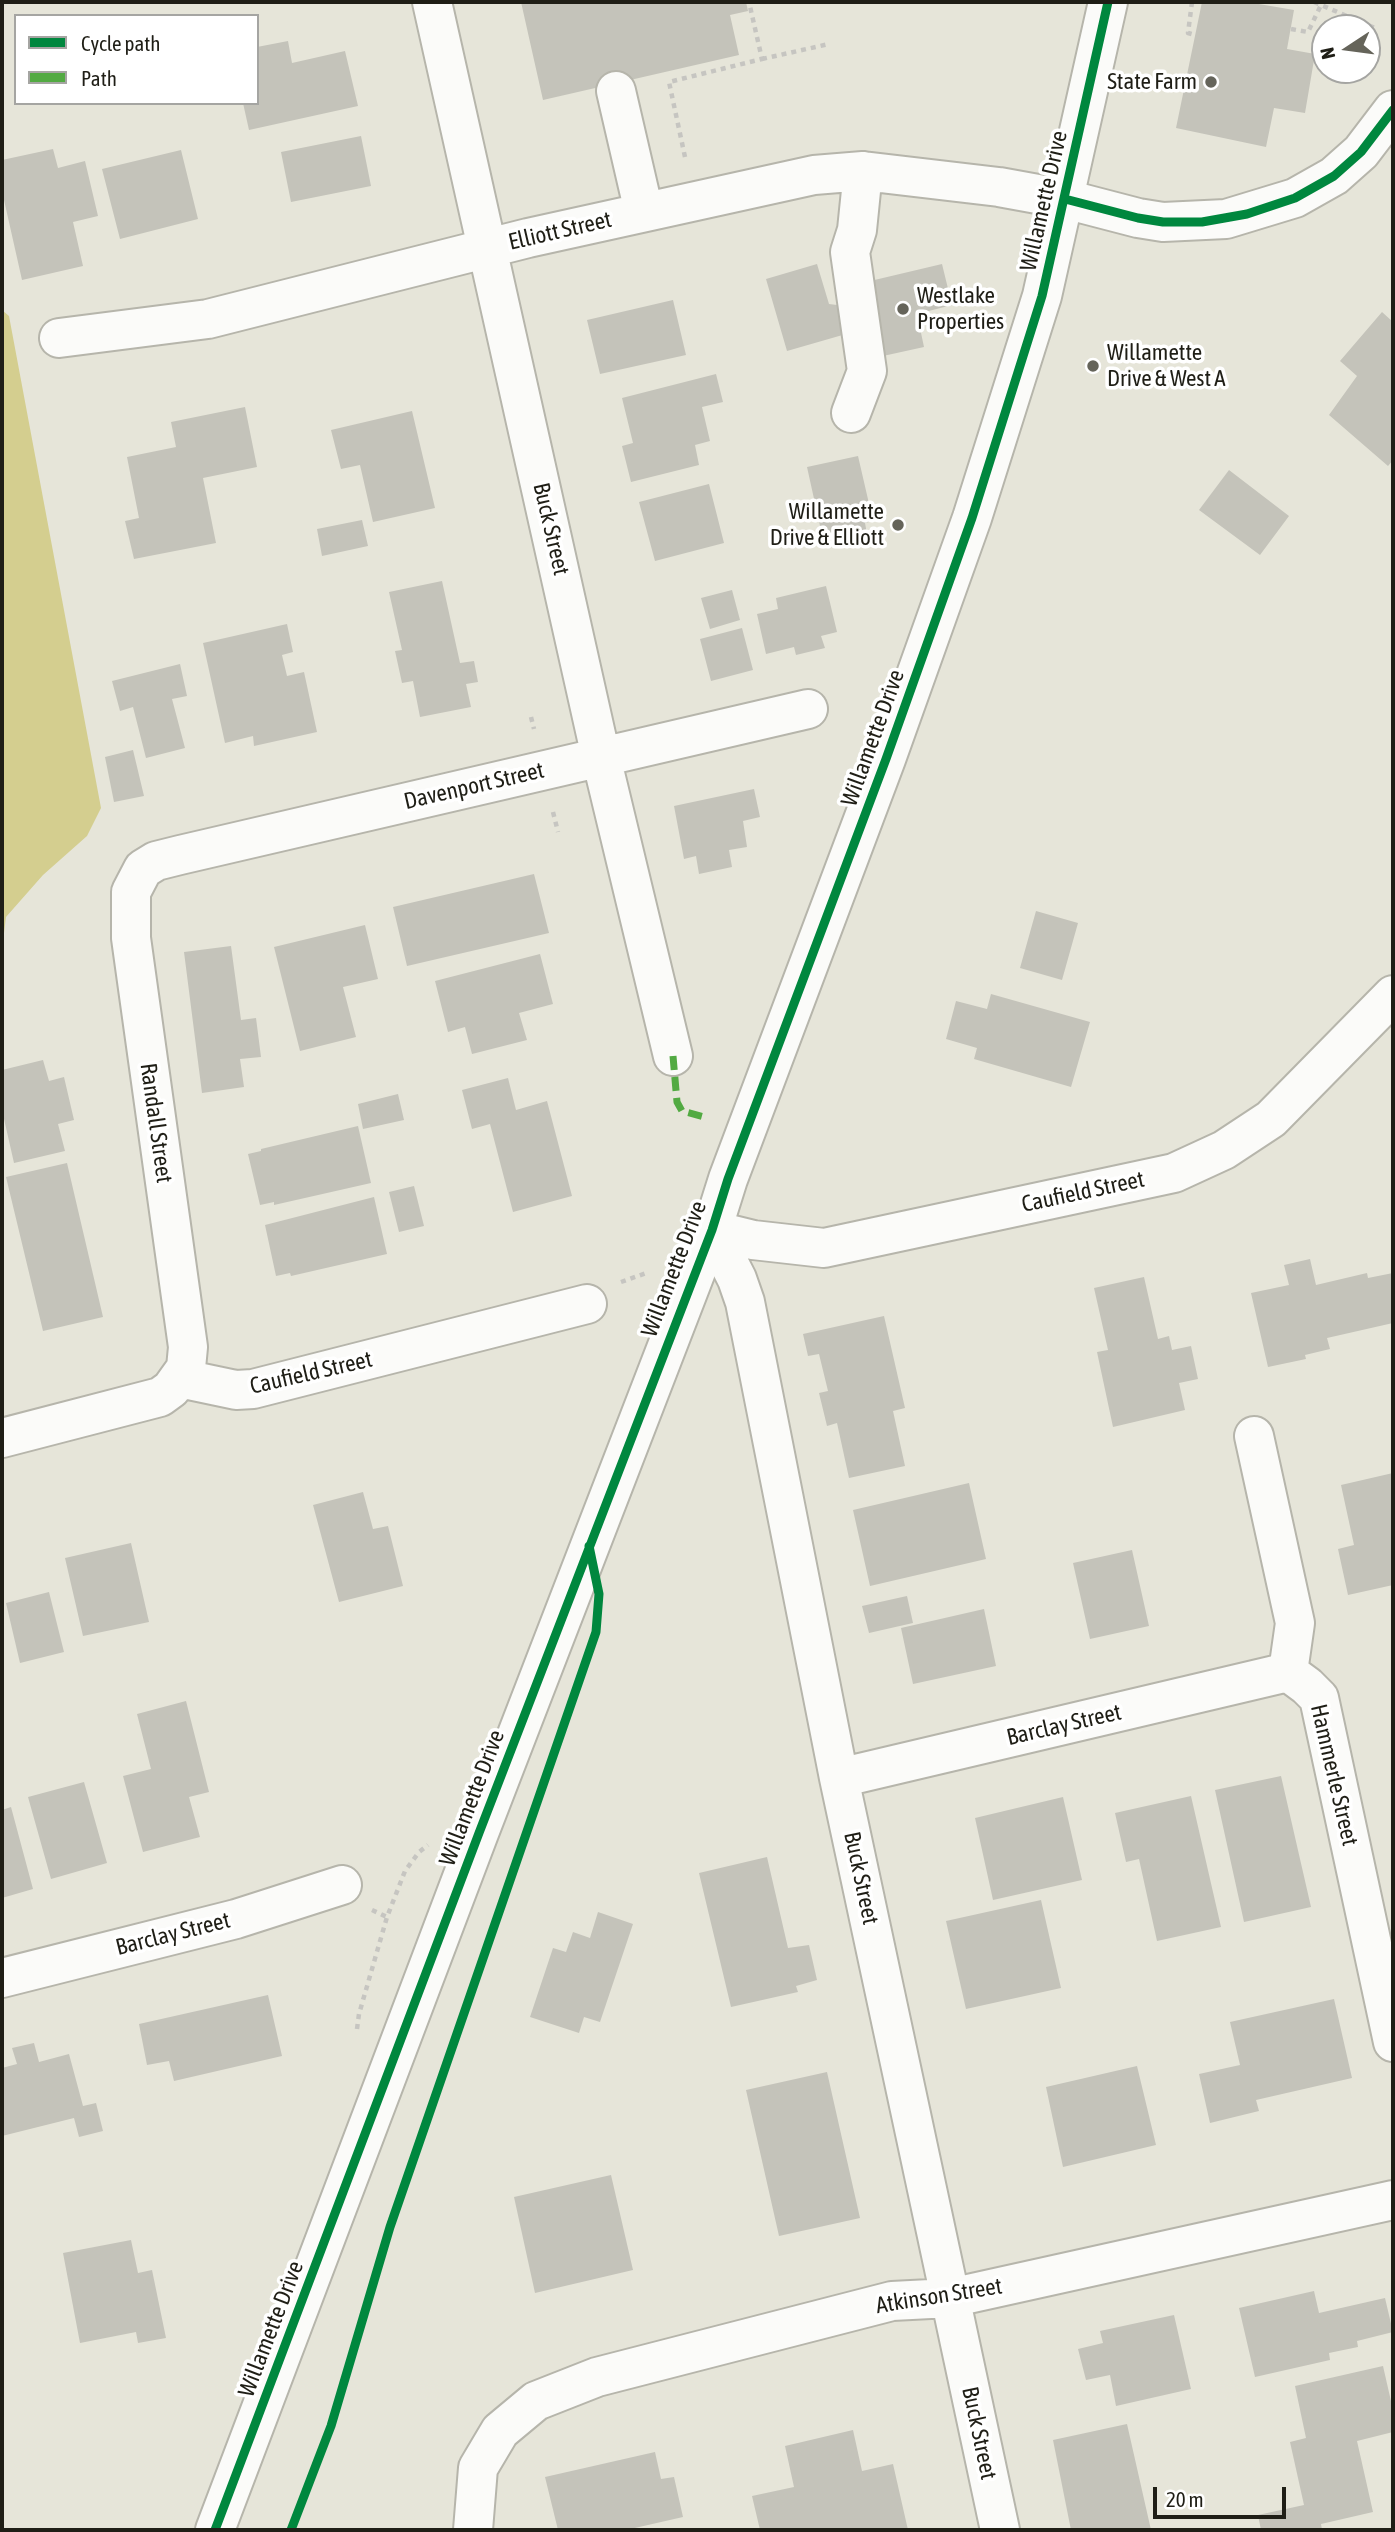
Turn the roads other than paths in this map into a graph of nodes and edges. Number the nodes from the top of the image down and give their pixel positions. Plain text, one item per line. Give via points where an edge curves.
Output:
1 (432, 2) edge
2 (1108, 2) edge
3 (616, 91) dead end
4 (1393, 110) edge
5 (863, 171) junction
6 (1065, 199) junction
7 (644, 212) junction
8 (487, 248) junction
9 (58, 338) dead end
10 (851, 413) dead end
11 (807, 709) dead end
12 (601, 757) junction
13 (143, 869) joint
14 (1393, 995) edge
15 (673, 1056) dead end
16 (712, 1230) junction
17 (587, 1304) dead end
18 (179, 1378) junction
19 (1254, 1436) dead end
20 (2, 1438) edge
21 (1288, 1672) junction
22 (839, 1778) junction
23 (342, 1885) dead end
24 (2, 1978) edge
25 (1393, 2042) edge
26 (1393, 2200) edge
27 (950, 2298) junction
28 (215, 2530) edge
29 (473, 2530) edge
30 (1000, 2530) edge

1 - 8 street, Buck Street
2 - 6 street, Willamette Drive
3 - 7 street
4 - 6 street, Elliott Street via 1361,152 1334,176 1295,198 1247,214 1202,222 1163,222
5 - 6 street, Elliott Street
5 - 7 street, Elliott Street via 814,175
5 - 10 street via 858,230 850,252 867,371
6 - 16 street, Willamette Drive via 1042,296 972,518
7 - 8 street, Elliott Street
8 - 9 street, Elliott Street via 208,319
8 - 12 street, Buck Street
11 - 12 street, Davenport Street
12 - 13 street, Davenport Street via 180,855
12 - 15 street, Buck Street
13 - 18 street, Randall Street via 131,892 131,938 188,1347 186,1368
14 - 16 street, Caufield Street via 1271,1119 1224,1150 1174,1173 824,1248
16 - 22 street, Buck Street via 745,1302
16 - 28 street, Willamette Drive
17 - 18 street, Caufield Street via 253,1389
18 - 20 street via 172,1390 142,1404
19 - 21 street via 1295,1623
21 - 22 street, Barclay Street
21 - 25 street, Hammerle Street via 1318,1698
22 - 27 street, Buck Street
23 - 24 street, Barclay Street via 236,1919
26 - 27 street, Atkinson Street
27 - 29 street, Atkinson Street via 892,2301 597,2377 536,2401 500,2431 478,2468
27 - 30 street, Buck Street

